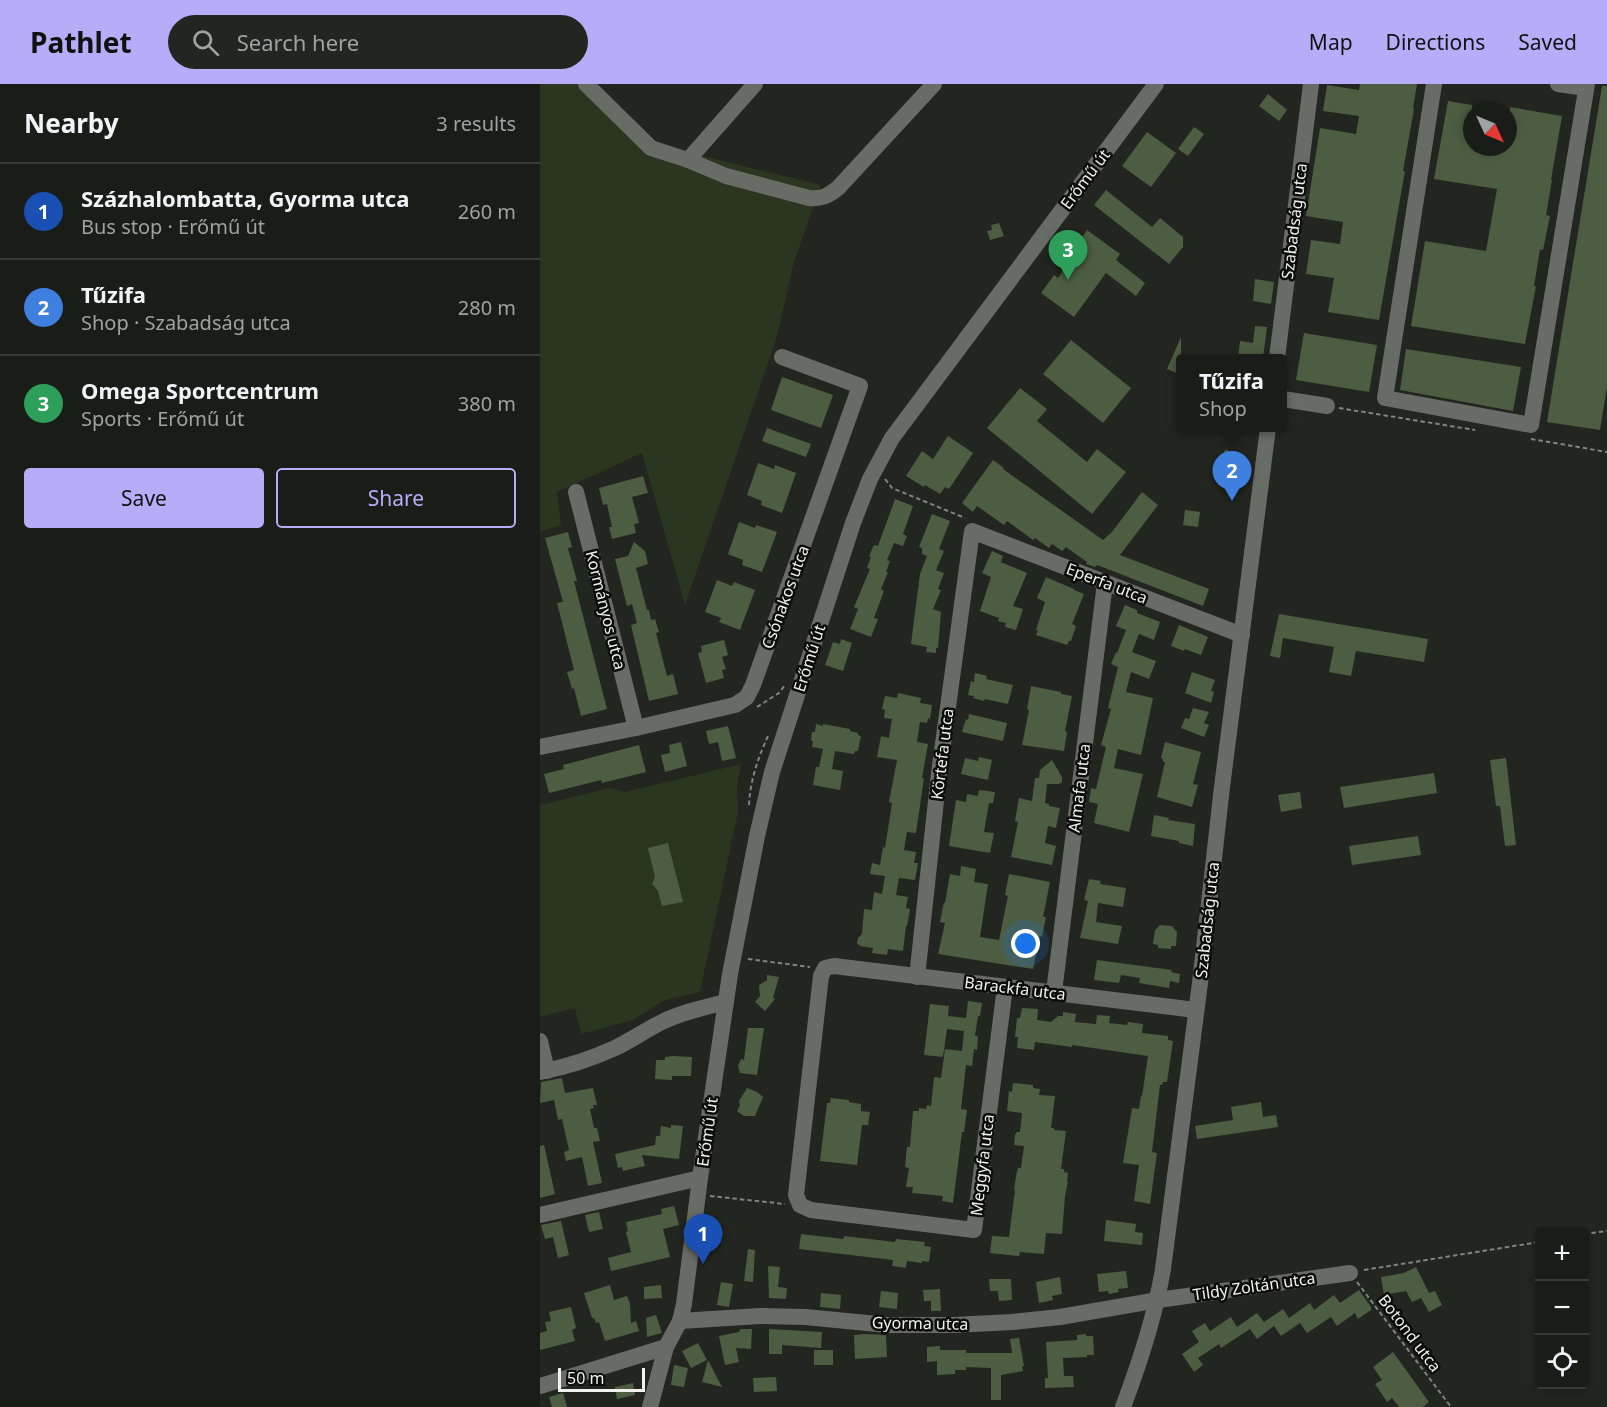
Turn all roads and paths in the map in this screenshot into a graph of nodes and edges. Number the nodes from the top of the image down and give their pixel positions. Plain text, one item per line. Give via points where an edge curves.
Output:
1 (586, 84) edge
2 (755, 84) edge
3 (934, 84) edge
4 (1156, 84) edge
5 (1311, 84) edge
6 (1434, 84) edge
7 (1558, 84) edge
8 (1586, 86) edge
9 (688, 159) junction
10 (1277, 354) edge
11 (782, 357) dead end
12 (1287, 400) edge
13 (1327, 406) joint
14 (1478, 430) dead end
15 (1267, 432) edge
16 (1524, 438) dead end
17 (1607, 452) edge
18 (874, 472) junction
19 (576, 492) dead end
20 (972, 531) junction
21 (1105, 583) junction
22 (1242, 635) junction
23 (636, 728) junction
24 (540, 747) edge
25 (733, 957) junction
26 (830, 967) junction
27 (917, 976) junction
28 (1005, 987) junction
29 (1054, 992) junction
30 (726, 1002) junction
31 (1196, 1010) junction
32 (540, 1041) edge
33 (544, 1071) edge
34 (700, 1178) junction
35 (698, 1195) junction
36 (798, 1200) junction
37 (540, 1215) edge
38 (1607, 1231) edge
39 (1589, 1233) edge
40 (1535, 1243) edge
41 (1350, 1273) junction
42 (1158, 1300) junction
43 (680, 1321) junction
44 (666, 1347) junction
45 (540, 1386) edge
46 (650, 1407) edge
47 (1123, 1407) edge
48 (1451, 1407) edge

1 - 9 street via 651,148
2 - 9 street
3 - 9 street via 838,188 820,199 726,176
4 - 18 street, Erőmű út via 891,438
5 - 10 street, Szabadság utca
6 - 8 street via 1385,398 1531,425
7 - 8 street
11 - 23 street, Csónakos utca via 860,386 753,685 747,697 735,705
12 - 13 street
13 - 14 path
15 - 22 street, Szabadság utca
16 - 17 path
18 - 20 path via 892,488 964,517
18 - 25 street, Erőmű út via 853,523 772,772
19 - 23 street, Kormányos utca
20 - 21 street, Eperfa utca
20 - 27 street, Körtefa utca via 939,772
21 - 22 street, Eperfa utca
21 - 29 street, Almafa utca
22 - 31 street, Szabadság utca
23 - 24 street
25 - 26 path
25 - 30 street, Erőmű út
26 - 27 street, Barackfa utca
26 - 36 street via 821,976
27 - 28 street, Barackfa utca
28 - 29 street, Barackfa utca
28 - 36 street, Meggyfa utca via 974,1230 811,1210
29 - 31 street, Barackfa utca
30 - 33 street via 681,1014 606,1052
30 - 34 street, Erőmű út
31 - 42 street, Szabadság utca
32 - 33 street
34 - 35 street, Erőmű út
34 - 37 street
35 - 36 path
35 - 43 street, Erőmű út
38 - 39 path
40 - 41 path
41 - 42 street, Tildy Zoltán utca
41 - 48 path, Botond utca
42 - 43 street, Gyorma utca via 1060,1317 954,1325 888,1325 771,1316
42 - 47 street, Szabadság utca
43 - 44 street, Erőmű út
44 - 45 street
44 - 46 street, Erőmű út

